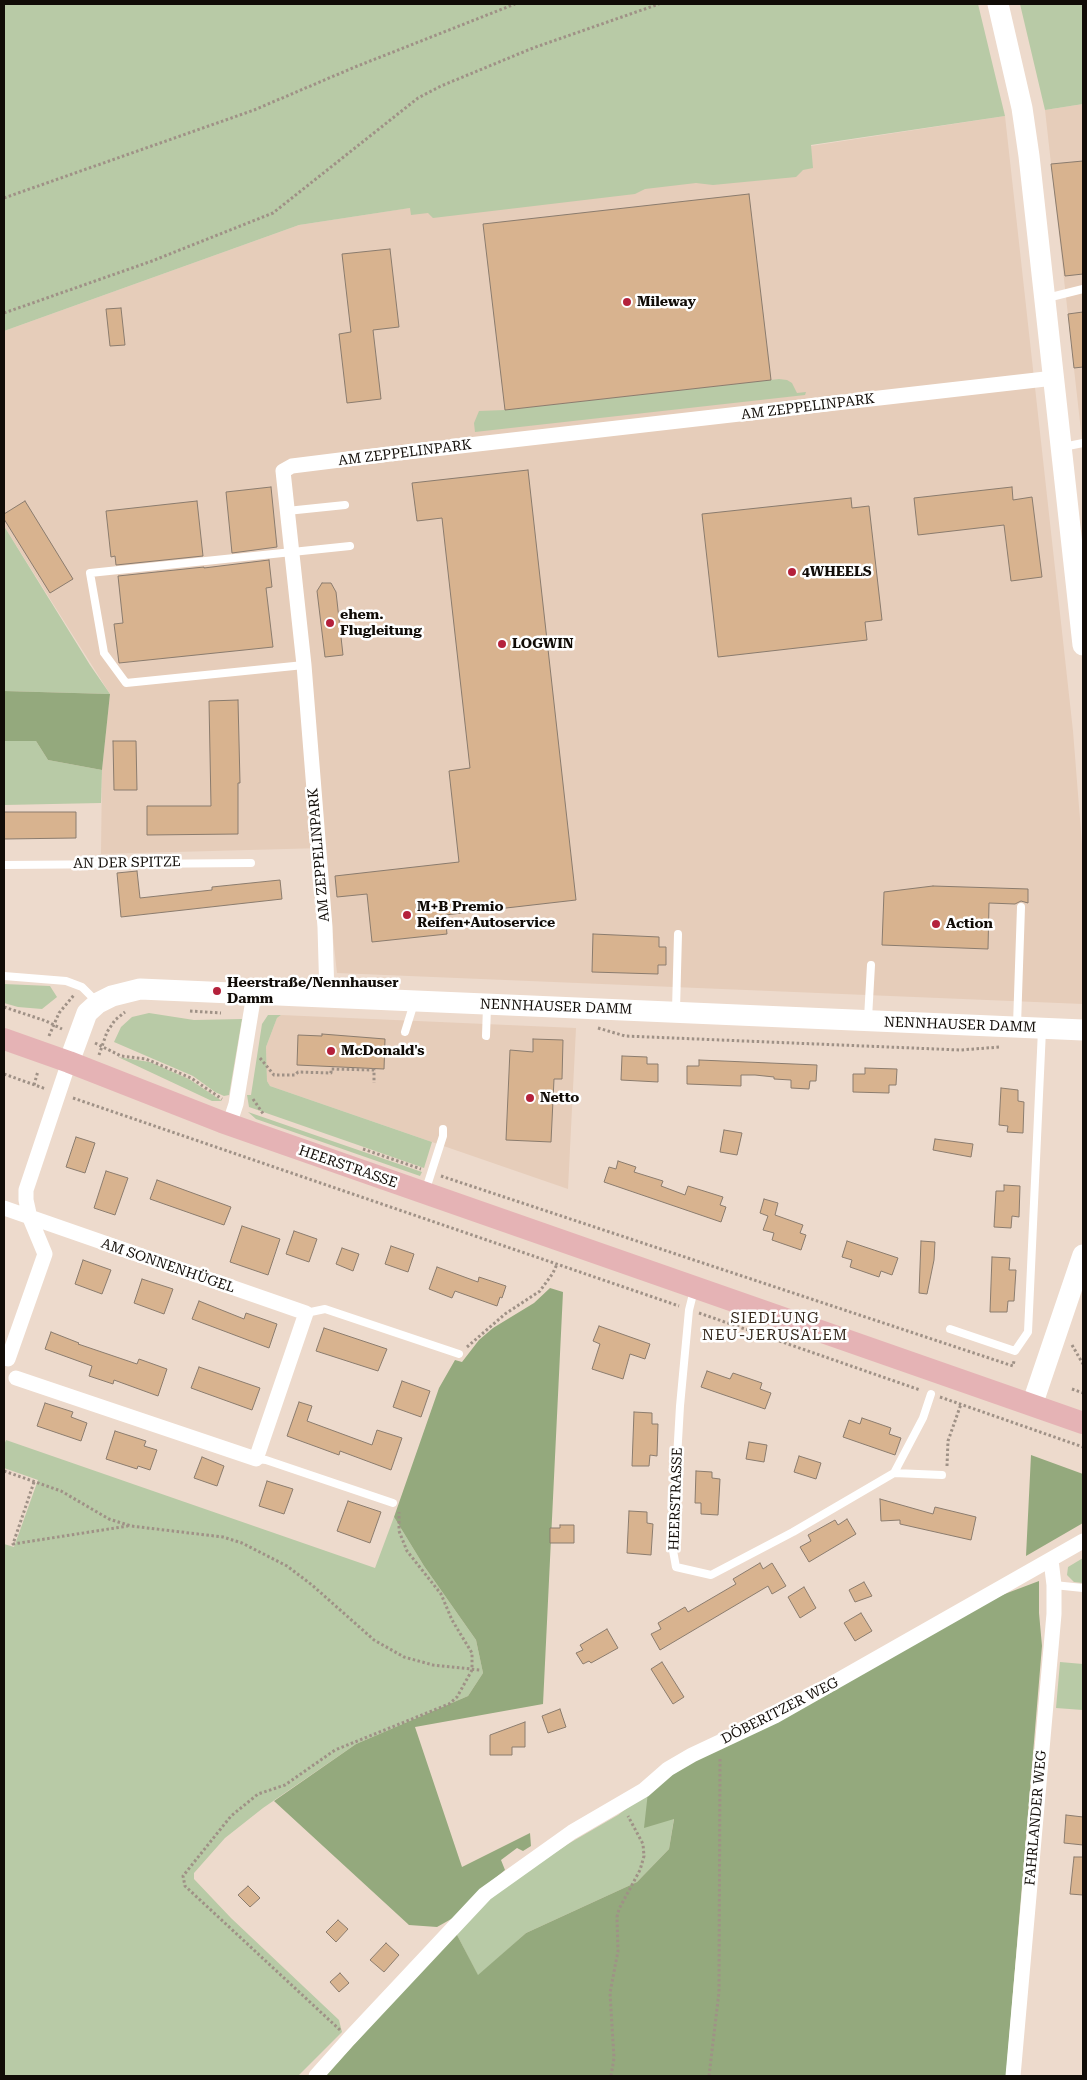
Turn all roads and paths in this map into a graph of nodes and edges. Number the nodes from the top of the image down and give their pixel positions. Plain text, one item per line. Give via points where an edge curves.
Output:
1 (515, 4) edge
2 (659, 4) edge
3 (998, 4) edge
4 (4, 198) edge
5 (1083, 289) edge
6 (1045, 298) junction
7 (4, 313) edge
8 (1054, 378) junction
9 (1083, 443) edge
10 (1061, 447) junction
11 (345, 505) dead end
12 (287, 511) junction
13 (350, 546) dead end
14 (292, 551) junction
15 (1081, 601) edge
16 (1083, 645) edge
17 (304, 665) junction
18 (250, 863) dead end
19 (4, 865) edge
20 (1021, 907) dead end
21 (678, 934) dead end
22 (871, 965) dead end
23 (4, 976) edge
24 (254, 994) junction
25 (327, 998) junction
26 (414, 1001) junction
27 (98, 1003) junction
28 (487, 1005) junction
29 (4, 1007) edge
30 (187, 1010) dead end
31 (126, 1011) dead end
32 (229, 1012) dead end
33 (676, 1012) junction
34 (46, 1021) dead end
35 (868, 1021) junction
36 (1017, 1027) junction
37 (1042, 1028) junction
38 (1083, 1030) edge
39 (107, 1032) dead end
40 (405, 1032) dead end
41 (486, 1036) dead end
42 (4, 1039) edge
43 (113, 1052) dead end
44 (256, 1054) dead end
45 (69, 1062) junction
46 (4, 1074) edge
47 (374, 1084) dead end
48 (250, 1093) dead end
49 (60, 1094) junction
50 (232, 1114) junction
51 (264, 1115) junction
52 (273, 1118) dead end
53 (443, 1129) dead end
54 (357, 1147) dead end
55 (431, 1172) junction
56 (424, 1194) junction
57 (4, 1208) edge
58 (30, 1218) junction
59 (1082, 1260) edge
60 (557, 1264) junction
61 (695, 1288) junction
62 (689, 1310) junction
63 (306, 1313) junction
64 (950, 1329) dead end
65 (458, 1354) joint
66 (6, 1359) edge
67 (1013, 1366) dead end
68 (10, 1382) edge
69 (1072, 1389) dead end
70 (931, 1394) junction
71 (1083, 1394) edge
72 (961, 1404) junction
73 (1032, 1405) junction
74 (1083, 1423) edge
75 (1083, 1447) edge
76 (256, 1459) junction
77 (4, 1471) edge
78 (894, 1472) junction
79 (942, 1475) joint
80 (34, 1482) junction
81 (393, 1503) dead end
82 (399, 1509) dead end
83 (131, 1526) junction
84 (1083, 1541) edge
85 (1050, 1560) junction
86 (1054, 1585) junction
87 (1083, 1588) edge
88 (472, 1670) junction
89 (480, 1670) dead end
90 (720, 1742) junction
91 (623, 1803) junction
92 (349, 2038) junction
93 (316, 2076) edge
94 (611, 2076) edge
95 (709, 2076) edge
96 (1013, 2076) edge

1 - 4 path via 254,110
2 - 7 path via 533,48 418,98 272,213 152,261
3 - 6 main road via 1022,108
5 - 6 lane
6 - 8 main road
8 - 10 main road
8 - 12 street, AM ZEPPELINPARK via 292,466 283,471
9 - 10 lane
10 - 15 main road
11 - 12 lane
12 - 14 street, AM ZEPPELINPARK
13 - 14 lane
14 - 17 street, AM ZEPPELINPARK
14 - 17 lane via 90,574 104,653 126,683
15 - 16 main road
17 - 25 street, AM ZEPPELINPARK
18 - 19 lane, AN DER SPITZE
20 - 36 lane
21 - 33 lane
22 - 35 lane
23 - 27 lane via 66,981 82,987
24 - 25 main road, NENNHAUSER DAMM
24 - 27 main road, NENNHAUSER DAMM via 140,989
24 - 50 street
25 - 26 main road, NENNHAUSER DAMM
26 - 28 main road, NENNHAUSER DAMM
26 - 40 lane
27 - 45 main road via 87,1013
28 - 33 main road, NENNHAUSER DAMM
28 - 41 lane
29 - 34 path
30 - 32 path
31 - 39 path
33 - 35 main road, NENNHAUSER DAMM
35 - 36 main road, NENNHAUSER DAMM
36 - 37 main road, NENNHAUSER DAMM
37 - 38 main road, NENNHAUSER DAMM
37 - 64 lane via 1028,1332 1015,1351
42 - 45 main road, HEERSTRASSE
43 - 50 path via 146,1059 191,1078 221,1099
44 - 47 path via 274,1075 331,1073 331,1069 374,1070
45 - 49 street
45 - 50 main road, HEERSTRASSE
46 - 49 path
48 - 51 path
49 - 58 street via 26,1190
49 - 60 path
50 - 51 path
50 - 56 main road, HEERSTRASSE
51 - 52 path
53 - 55 lane
54 - 55 path
55 - 56 lane
55 - 67 path
56 - 61 main road, HEERSTRASSE
57 - 58 street, AM SONNENHÜGEL
58 - 63 street, AM SONNENHÜGEL
58 - 66 street via 44,1254
59 - 73 main road
60 - 62 path
60 - 65 path via 540,1291 505,1314
61 - 62 lane, HEERSTRASSE
61 - 73 main road, HEERSTRASSE
62 - 70 path
62 - 78 lane, HEERSTRASSE via 673,1535 676,1566 711,1575 793,1532
63 - 65 lane, AM SONNENHÜGEL via 325,1309
63 - 76 street
66 - 68 street via 16,1367
68 - 76 street
69 - 71 path
70 - 72 path
70 - 78 lane via 923,1418
72 - 75 path
72 - 79 path via 948,1441 948,1464
73 - 74 main road, HEERSTRASSE
76 - 81 lane
77 - 80 path
78 - 79 lane
80 - 83 path via 61,1491 109,1519
80 - 83 path via 13,1544
82 - 88 path via 399,1531 407,1550 440,1594 472,1652
83 - 88 path via 223,1537 242,1543 287,1566 374,1640 404,1658 433,1666
84 - 85 street, DÖBERITZER WEG
85 - 86 street, FAHRLANDER WEG
85 - 90 street, DÖBERITZER WEG via 784,1711
86 - 87 lane
86 - 96 street, FAHRLANDER WEG via 1053,1629
88 - 89 path
88 - 92 path via 457,1698 449,1704 336,1750 285,1785 258,1794 231,1816 183,1876 186,1886
90 - 91 street, DÖBERITZER WEG via 668,1769
90 - 95 path via 719,1992
91 - 92 street, DÖBERITZER WEG via 572,1832 485,1894
91 - 94 path via 644,1849 640,1870 617,1917 618,1951 610,1993 614,2058
92 - 93 street, DÖBERITZER WEG

